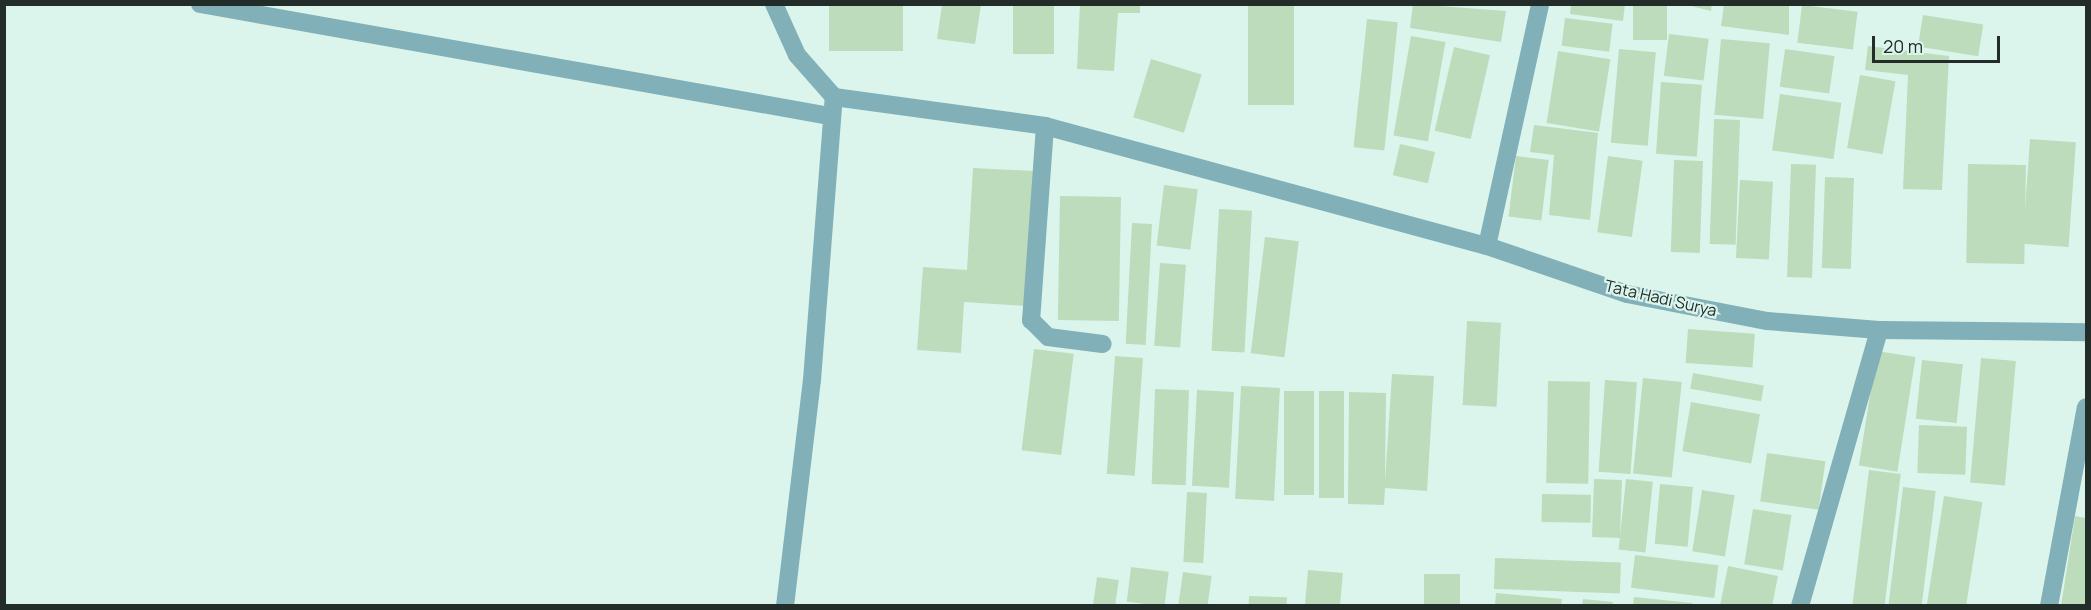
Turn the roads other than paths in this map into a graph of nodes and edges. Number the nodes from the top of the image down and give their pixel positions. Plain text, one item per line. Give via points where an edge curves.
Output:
1 (200, 4) edge
2 (774, 4) edge
3 (1540, 4) edge
4 (834, 96) junction
5 (830, 116) junction
6 (1045, 126) junction
7 (1488, 246) junction
8 (1880, 330) junction
9 (2086, 332) edge
10 (1103, 344) dead end
11 (2086, 407) edge
12 (785, 606) edge
13 (1800, 606) edge
14 (2049, 606) edge

1 - 5 street
2 - 4 street via 797,55
3 - 7 street
4 - 5 street
4 - 6 street, Tata Hadi Surya
5 - 12 street via 812,380
6 - 7 street, Tata Hadi Surya
6 - 10 street via 1031,320 1048,336
7 - 8 street, Tata Hadi Surya via 1627,294 1767,321
8 - 9 street, Tata Hadi Surya
8 - 13 street
11 - 14 street

